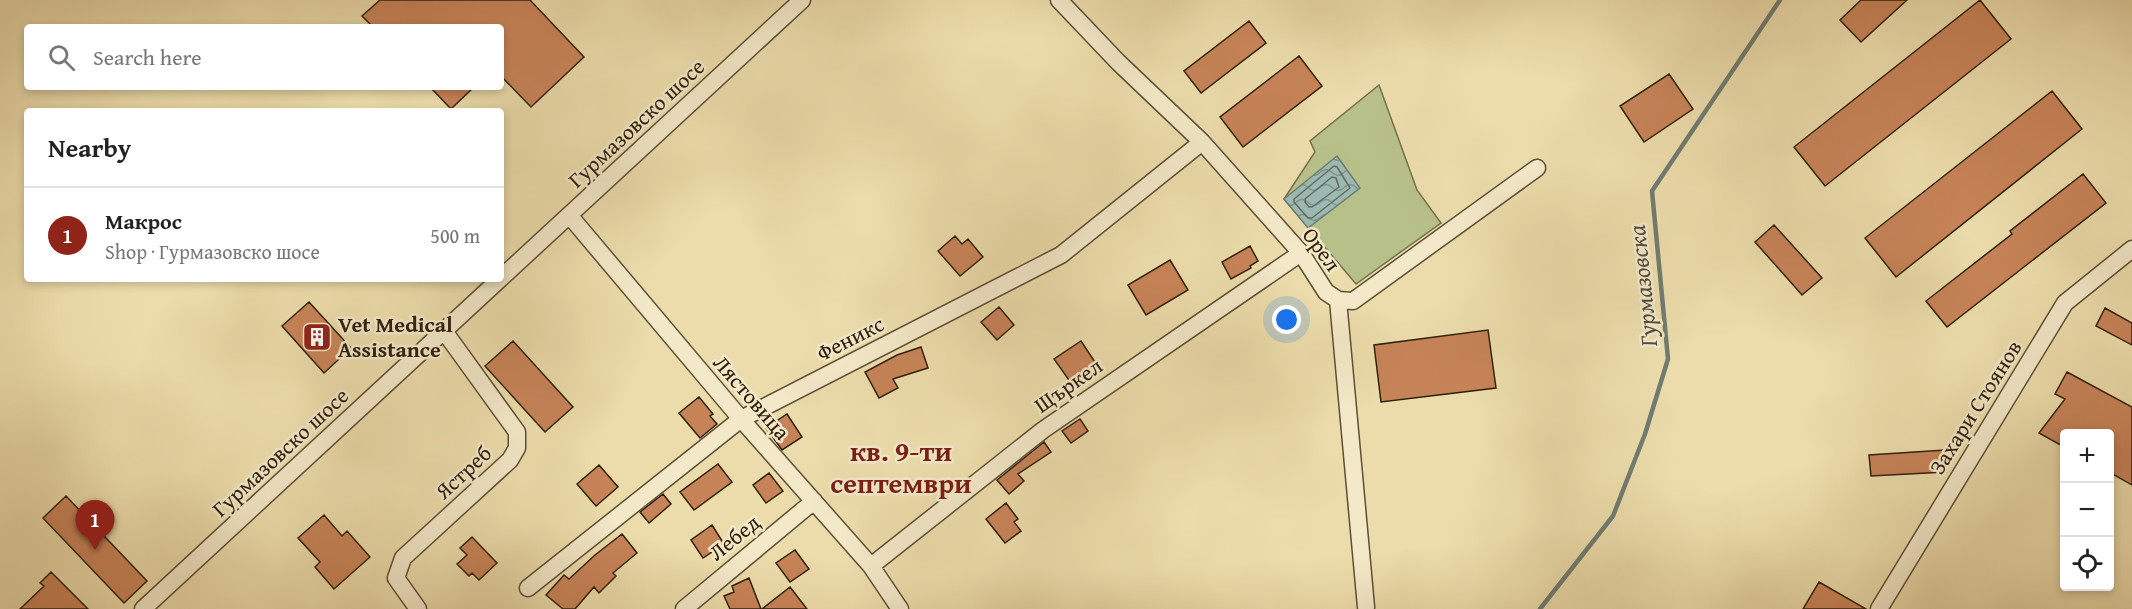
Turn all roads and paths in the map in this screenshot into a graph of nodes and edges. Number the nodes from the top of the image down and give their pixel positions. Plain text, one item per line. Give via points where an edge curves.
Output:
1 (802, 0) edge
2 (1059, 0) edge
3 (1202, 142) junction
4 (1537, 168) dead end
5 (569, 215) junction
6 (2132, 249) edge
7 (1301, 253) junction
8 (504, 275) edge
9 (497, 282) edge
10 (1338, 300) junction
11 (444, 331) junction
12 (741, 419) junction
13 (814, 501) junction
14 (871, 566) junction
15 (528, 588) dead end
16 (1366, 607) dead end
17 (143, 609) edge
18 (418, 609) edge
19 (684, 609) edge
20 (900, 609) edge
21 (1879, 609) edge

1 - 5 street, Гурмазовско шосе
2 - 3 street, Орел
3 - 7 street, Орел
3 - 12 street, Феникс via 1061,255
4 - 10 street via 1353,301
5 - 8 street, Гурмазовско шосе
5 - 12 street, Лястовица
6 - 21 street, Захари Стоянов via 2065,303
7 - 10 street, Орел via 1326,292
7 - 14 street, Щъркел via 1043,430
9 - 11 street, Гурмазовско шосе
10 - 16 street, Орел
11 - 17 street, Гурмазовско шосе
11 - 18 street, Ястреб via 516,432 517,448 510,460 403,558 396,578
12 - 13 street, Лястовица
12 - 15 street, Феникс
13 - 14 street, Лястовица
13 - 19 street, Лебед
14 - 20 street, Лястовица

